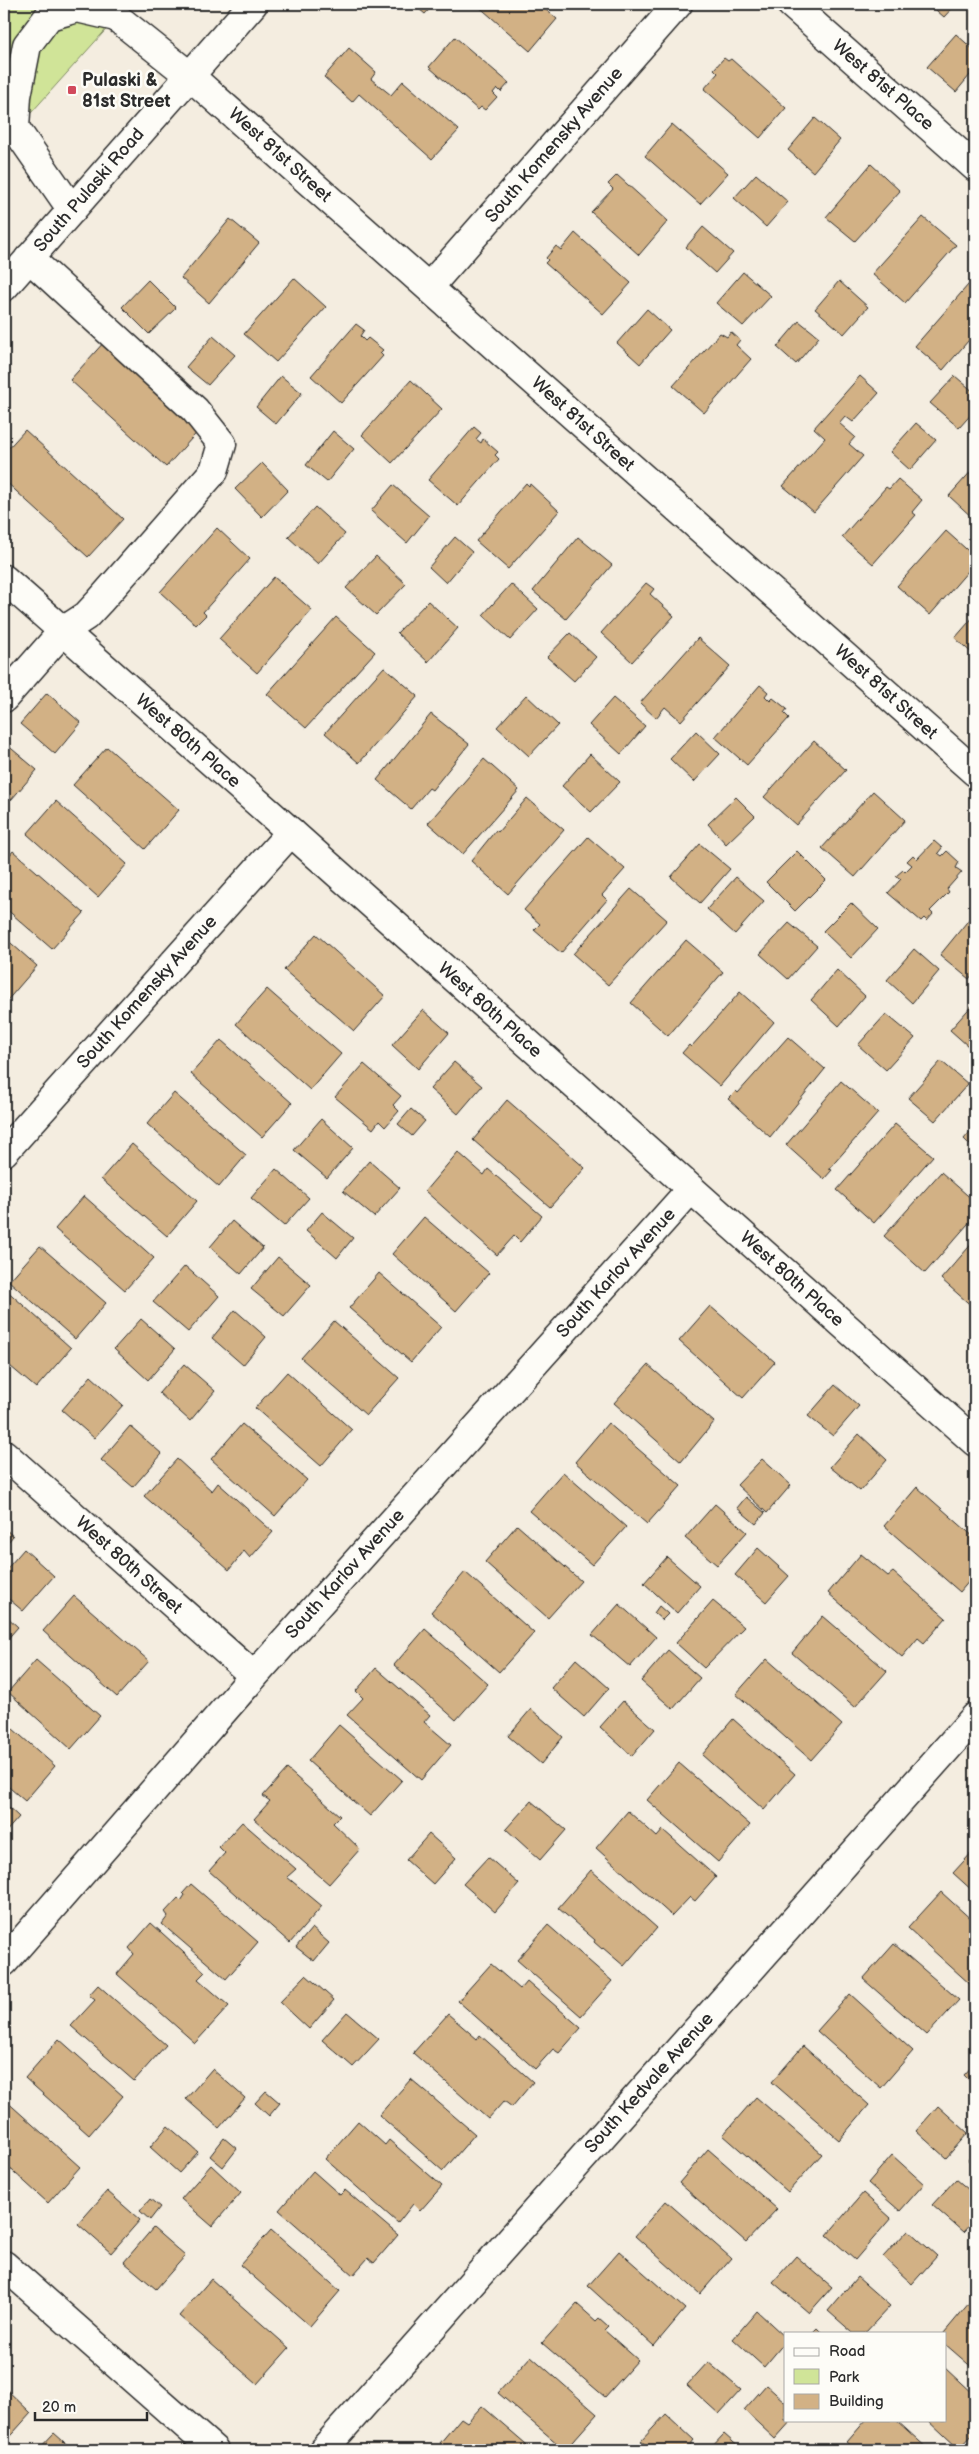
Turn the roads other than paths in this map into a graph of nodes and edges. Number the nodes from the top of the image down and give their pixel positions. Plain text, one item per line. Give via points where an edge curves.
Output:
1 (253, 4) edge
2 (678, 4) edge
3 (790, 4) edge
4 (190, 76) junction
5 (975, 167) edge
6 (72, 210) junction
7 (29, 258) junction
8 (4, 287) edge
9 (429, 287) junction
10 (4, 579) edge
11 (63, 631) junction
12 (4, 698) edge
13 (975, 772) edge
14 (291, 832) junction
15 (4, 1152) edge
16 (691, 1189) junction
17 (975, 1442) edge
18 (4, 1454) edge
19 (254, 1676) junction
20 (975, 1717) edge
21 (4, 1962) edge
22 (4, 2265) edge
23 (214, 2450) edge
24 (323, 2450) edge

1 - 4 street, South Pulaski Road
2 - 9 street, South Komensky Avenue
3 - 5 street, West 81st Place
4 - 6 street, South Pulaski Road
4 - 6 street, West 81st Street via 116,17 77,8 49,16 27,45 17,96 15,128
4 - 9 street, West 81st Street
6 - 7 street, South Pulaski Road
7 - 8 street, South Pulaski Road
7 - 11 street via 195,410 222,444 214,472 100,602
9 - 13 street, West 81st Street
10 - 11 street, West 80th Place
11 - 12 street
11 - 14 street, West 80th Place
14 - 15 street, South Komensky Avenue
14 - 16 street, West 80th Place
16 - 17 street, West 80th Place
16 - 19 street, South Karlov Avenue
18 - 19 street, West 80th Street
19 - 21 street, South Karlov Avenue
20 - 24 street, South Kedvale Avenue
22 - 23 street

